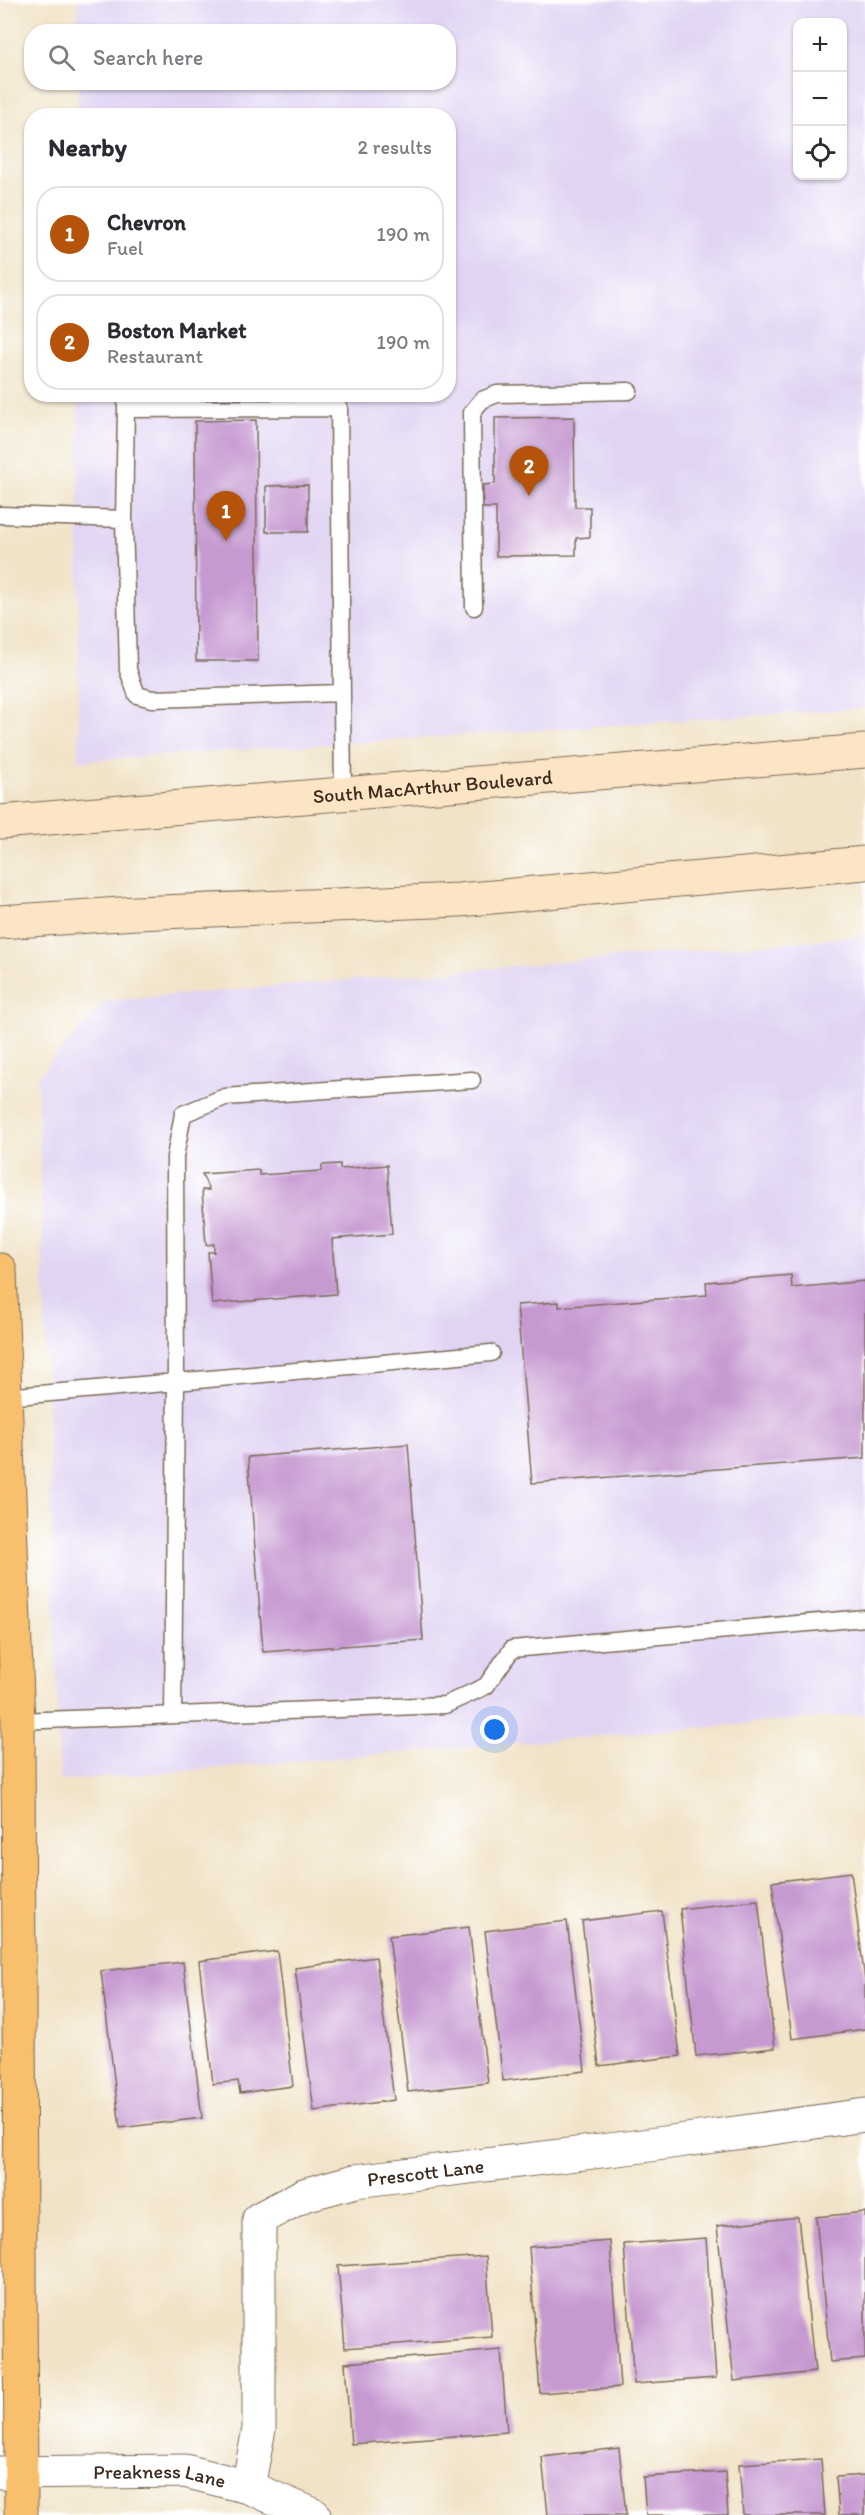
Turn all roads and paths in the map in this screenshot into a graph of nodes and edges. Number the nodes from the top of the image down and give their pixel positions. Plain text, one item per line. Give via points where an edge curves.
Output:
1 (629, 391) dead end
2 (126, 402) edge
3 (0, 515) edge
4 (124, 519) junction
5 (474, 607) dead end
6 (342, 693) junction
7 (865, 751) edge
8 (343, 795) junction
9 (0, 822) edge
10 (865, 863) edge
11 (0, 922) edge
12 (472, 1080) dead end
13 (0, 1270) edge
14 (491, 1353) dead end
15 (176, 1382) junction
16 (5, 1397) junction
17 (865, 1618) edge
18 (173, 1715) junction
19 (9, 1721) edge
20 (865, 2115) edge
21 (10, 2474) edge
22 (248, 2487) junction
23 (21, 2515) edge
24 (314, 2515) edge

1 - 5 lane via 497,394 482,400 472,412
2 - 4 lane
2 - 6 lane via 339,408
3 - 4 lane
4 - 6 lane via 128,670 137,695 152,699
6 - 8 lane
7 - 8 main road, South MacArthur Boulevard
8 - 9 main road, South MacArthur Boulevard
10 - 11 main road via 459,900
12 - 15 lane via 225,1097 183,1114 175,1157
13 - 16 main road
14 - 15 lane
15 - 16 lane
15 - 18 lane
16 - 19 main road
17 - 18 lane via 512,1649 486,1686 445,1705
18 - 19 lane
19 - 21 main road
20 - 22 street, Prescott Lane via 355,2181 304,2194 259,2219 259,2429
21 - 22 street, Preakness Lane via 185,2471
21 - 23 main road
22 - 24 street, Preakness Lane

